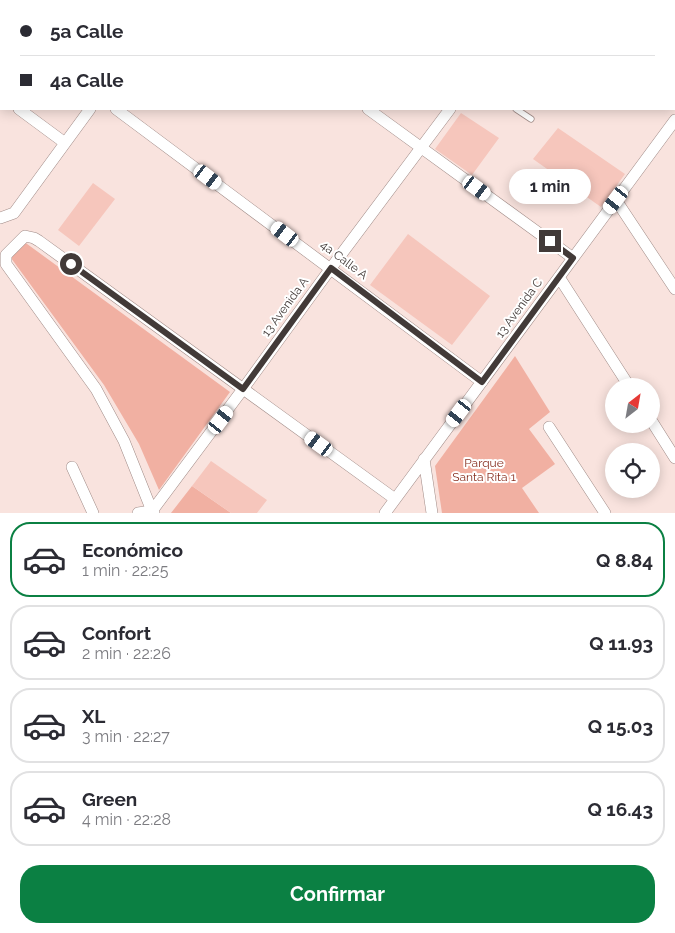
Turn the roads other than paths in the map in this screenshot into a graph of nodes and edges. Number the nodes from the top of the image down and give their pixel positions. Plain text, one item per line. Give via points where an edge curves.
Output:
1 (20, 110) edge
2 (89, 110) edge
3 (117, 110) edge
4 (369, 110) edge
5 (449, 110) edge
6 (517, 110) edge
7 (530, 119) dead end
8 (675, 120) edge
9 (65, 143) junction
10 (421, 148) junction
11 (616, 200) junction
12 (0, 218) edge
13 (573, 258) junction
14 (2, 261) edge
15 (331, 268) junction
16 (559, 277) junction
17 (675, 290) edge
18 (625, 378) edge
19 (482, 382) junction
20 (243, 389) junction
21 (550, 427) dead end
22 (659, 433) edge
23 (675, 458) edge
24 (424, 459) junction
25 (72, 467) dead end
26 (395, 500) junction
27 (153, 512) edge
28 (93, 513) edge
29 (138, 513) edge
30 (385, 513) edge
31 (432, 513) edge
32 (605, 513) edge

1 - 9 street
2 - 9 street
3 - 15 street, 4a Calle A
4 - 10 street
5 - 10 street, 13 Avenida A
6 - 7 lane
8 - 11 street, 13 Avenida C
9 - 12 street via 14,213
10 - 13 street
10 - 15 street, 13 Avenida A
11 - 13 street, 13 Avenida C
11 - 17 street
13 - 16 street, 13 Avenida C
14 - 20 street via 25,236 34,238
14 - 27 street via 96,389 124,441
15 - 19 street, 4a Calle A
15 - 20 street, 13 Avenida A
16 - 18 street
16 - 19 street, 13 Avenida C
19 - 24 street, 13 Avenida C
20 - 26 street
20 - 27 street, 13 Avenida A
21 - 32 street
22 - 23 street
24 - 26 street, 13 Avenida C
24 - 31 street
25 - 28 street
26 - 30 street, 13 Avenida C
27 - 29 street

